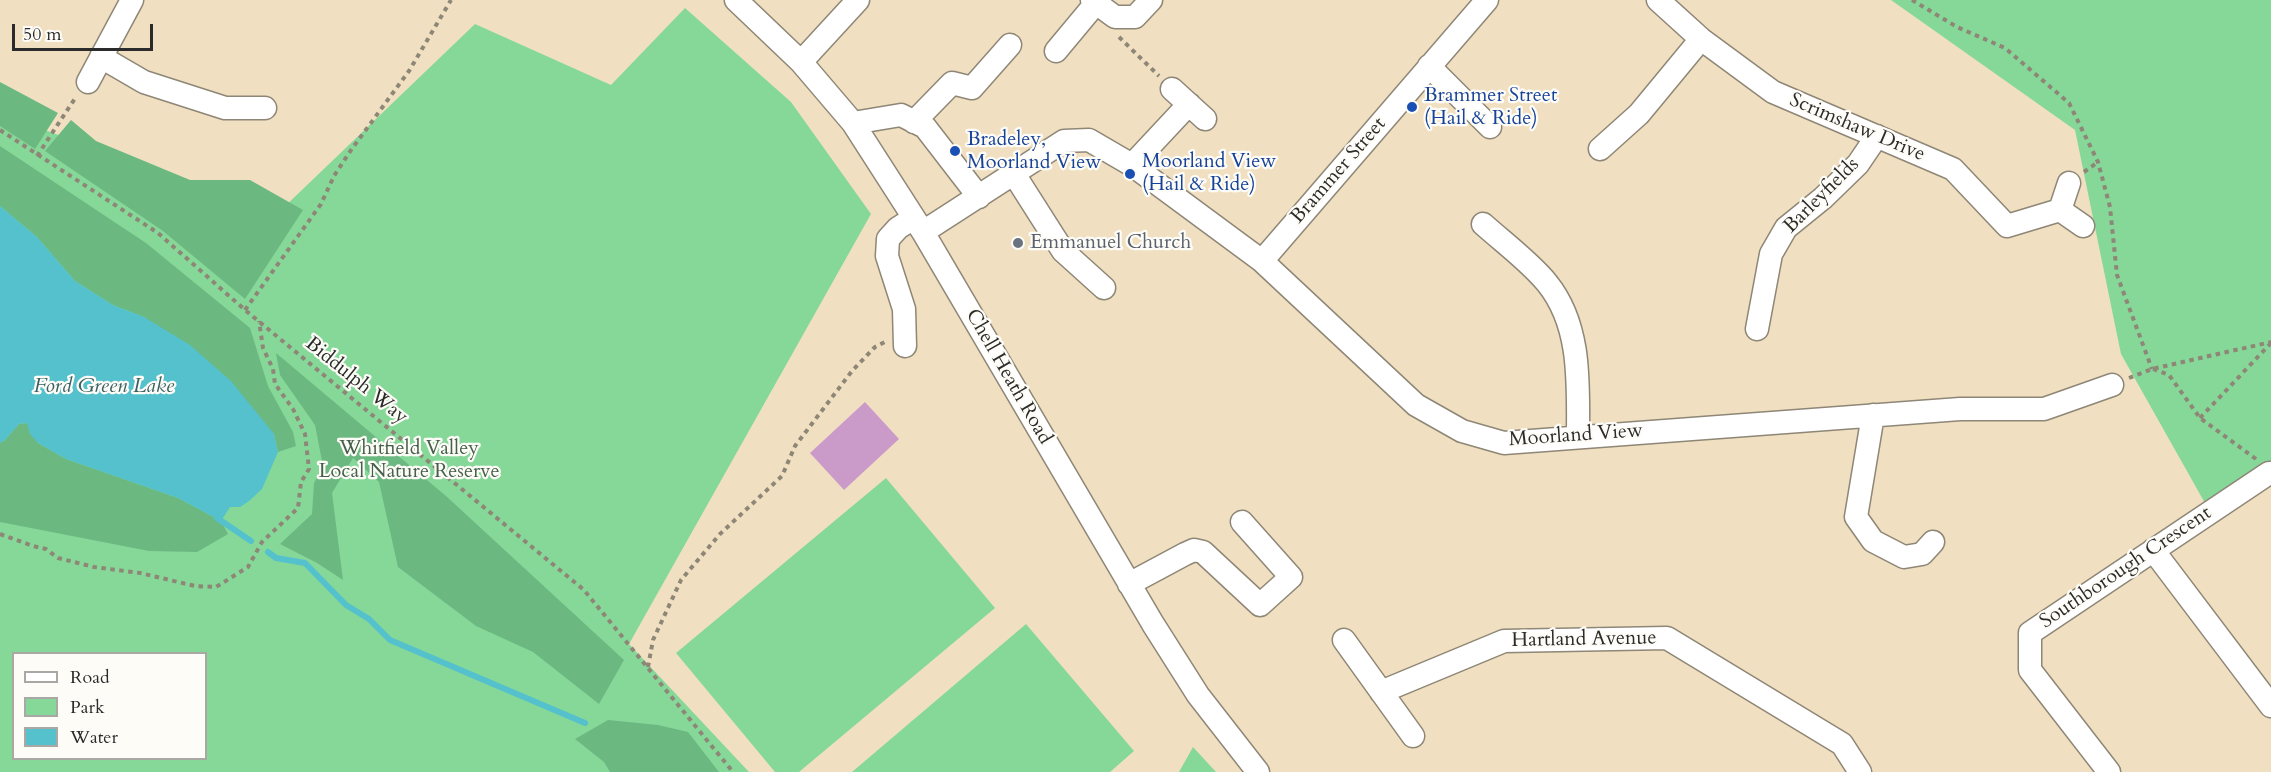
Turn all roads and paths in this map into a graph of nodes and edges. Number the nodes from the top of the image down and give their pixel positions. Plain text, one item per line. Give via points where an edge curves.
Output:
1 (132, 0) edge
2 (451, 0) edge
3 (736, 0) edge
4 (858, 0) edge
5 (1151, 0) edge
6 (1487, 0) edge
7 (1658, 0) edge
8 (1912, 0) edge
9 (1094, 1) edge
10 (1115, 17) junction
11 (1701, 39) junction
12 (1010, 45) dead end
13 (1056, 51) dead end
14 (102, 57) junction
15 (801, 62) junction
16 (1429, 66) junction
17 (88, 82) joint
18 (1172, 89) joint
19 (1189, 104) junction
20 (265, 108) dead end
21 (1205, 120) dead end
22 (914, 122) junction
23 (853, 123) junction
24 (1490, 127) dead end
25 (0, 130) edge
26 (1877, 135) junction
27 (1600, 149) dead end
28 (37, 156) junction
29 (1132, 165) junction
30 (1014, 174) junction
31 (2069, 183) dead end
32 (979, 197) junction
33 (2060, 210) junction
34 (1483, 224) dead end
35 (918, 225) junction
36 (2083, 226) dead end
37 (1262, 261) junction
38 (1104, 288) dead end
39 (245, 310) junction
40 (259, 321) junction
41 (1757, 329) dead end
42 (904, 339) joint
43 (2271, 343) edge
44 (2152, 369) junction
45 (2112, 385) dead end
46 (1874, 415) junction
47 (2200, 418) junction
48 (1578, 437) junction
49 (2270, 473) edge
50 (1242, 522) dead end
51 (0, 534) edge
52 (1933, 542) dead end
53 (2153, 550) junction
54 (1129, 584) junction
55 (1344, 640) dead end
56 (648, 668) junction
57 (1381, 692) junction
58 (2271, 706) edge
59 (1413, 736) dead end
60 (733, 772) edge
61 (1258, 772) edge
62 (1860, 772) edge
63 (2109, 772) edge

1 - 14 street
2 - 39 path via 410,71 351,150 321,204
3 - 15 street, Chell Heath Road
4 - 15 street
5 - 10 street via 1135,17
6 - 16 street, Brammer Street
7 - 11 street, Scrimshaw Drive
8 - 44 path via 1957,27 2005,48 2069,103 2098,162 2110,207 2117,275
9 - 10 street
9 - 13 street
10 - 18 path via 1114,33
11 - 26 street, Scrimshaw Drive via 1773,92
11 - 27 street via 1639,114
12 - 22 street via 972,88 952,83
14 - 17 street
14 - 20 street via 144,82 225,108
15 - 23 street, Chell Heath Road
16 - 24 street
16 - 37 street, Brammer Street
17 - 28 path
18 - 19 street
19 - 21 street
19 - 29 street
22 - 23 street via 901,115
22 - 32 street via 925,127
23 - 35 street, Chell Heath Road
25 - 28 path, Biddulph Way
26 - 33 street, Scrimshaw Drive via 1953,169 2007,226
26 - 41 street, Barleyfields via 1858,164 1786,228 1771,254
28 - 39 path, Biddulph Way via 158,233
29 - 30 street, Moorland View via 1089,140 1064,141
29 - 37 street, Moorland View
30 - 32 street, Moorland View
30 - 38 street via 1063,251
31 - 33 street
32 - 35 street, Moorland View
33 - 36 street
34 - 48 street via 1547,283 1568,320 1578,369
35 - 42 street, Moorland View via 898,228 888,239 887,256 904,309
35 - 54 street, Chell Heath Road
37 - 48 street, Moorland View via 1416,405 1462,431 1504,443
39 - 40 path, Biddulph Way
40 - 51 path via 274,384 305,434 309,469 302,482 298,508 262,542 248,567 216,587 195,586 58,558 46,549
40 - 56 path, Biddulph Way via 584,590
42 - 56 path via 875,347 852,371 795,446 782,476 695,562 666,609 653,640
43 - 44 path
43 - 47 path
44 - 47 path via 2169,375
45 - 46 street, Moorland View via 2043,409
46 - 48 street, Moorland View
46 - 52 street via 1856,517 1874,542 1904,557 1923,554
47 - 49 path
49 - 53 street, Southborough Crescent
50 - 54 street via 1291,577 1260,605 1203,552 1194,550
53 - 58 street
53 - 63 street, Southborough Crescent via 2030,633 2030,670
54 - 61 street, Chell Heath Road via 1198,695
55 - 57 street
56 - 60 path, Biddulph Way
57 - 59 street
57 - 62 street, Hartland Avenue via 1504,641 1666,638 1842,744

